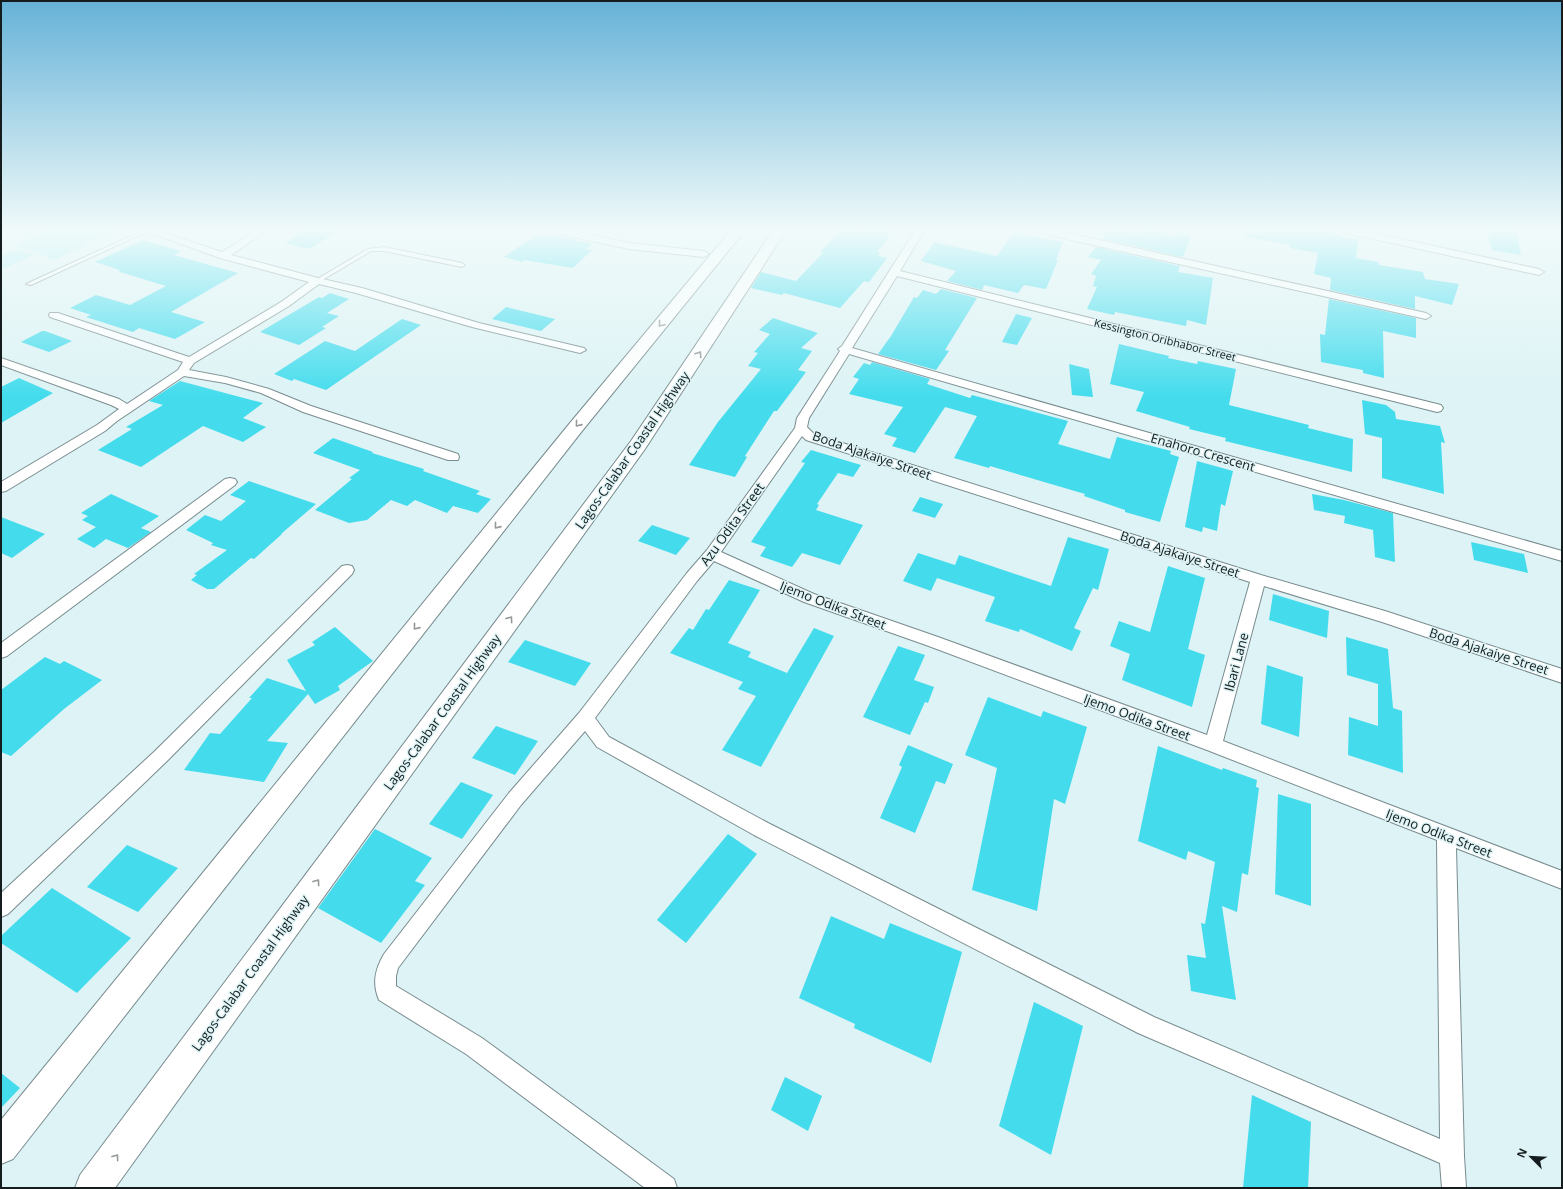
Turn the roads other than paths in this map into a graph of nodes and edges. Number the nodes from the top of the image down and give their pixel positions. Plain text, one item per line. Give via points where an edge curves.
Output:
1 (312, 284) edge
2 (333, 284) edge
3 (695, 284) edge
4 (745, 284) edge
5 (885, 284) edge
6 (943, 284) edge
7 (1283, 284) edge
8 (54, 315) dead end
9 (1426, 316) dead end
10 (844, 349) junction
11 (580, 350) dead end
12 (1, 361) edge
13 (190, 361) junction
14 (182, 372) junction
15 (1437, 408) dead end
16 (128, 409) junction
17 (801, 428) junction
18 (453, 457) dead end
19 (230, 482) dead end
20 (1, 488) edge
21 (712, 554) junction
22 (1562, 556) edge
23 (347, 570) dead end
24 (1258, 579) junction
25 (1, 652) edge
26 (1562, 676) edge
27 (585, 718) junction
28 (1213, 745) junction
29 (1446, 835) junction
30 (1562, 880) edge
31 (1, 907) edge
32 (1, 1148) edge
33 (1452, 1156) junction
34 (93, 1188) edge
35 (665, 1188) edge
36 (1454, 1188) edge

1 - 13 street via 285,304
2 - 11 street via 476,325
3 -> 32 highway via 566,439
34 -> 4 highway, Lagos-Calabar Coastal Highway via 638,445
5 - 10 street, Azu Odita Street
6 - 15 street, Kessington Oribhabor Street
7 - 9 street
8 - 13 street
10 - 17 street, Azu Odita Street via 803,418
10 - 22 street, Enahoro Crescent
12 - 16 street
13 - 14 street
14 - 16 street
14 - 18 street via 226,380 265,391 307,409
16 - 20 street
17 - 21 street, Azu Odita Street
17 - 24 street, Boda Ajakaiye Street via 810,437
19 - 25 street
21 - 27 street, Azu Odita Street
21 - 28 street, Ijemo Odika Street via 809,598
23 - 31 street via 161,756
24 - 26 street, Boda Ajakaiye Street via 1385,617
24 - 28 street, Ibari Lane
27 - 33 street via 603,742 748,822 1146,1025
27 - 35 street, Azu Odita Street via 515,799 391,961 384,980 387,992 474,1046
28 - 29 street, Ijemo Odika Street
29 - 30 street, Ijemo Odika Street
29 - 33 street
33 - 36 street

